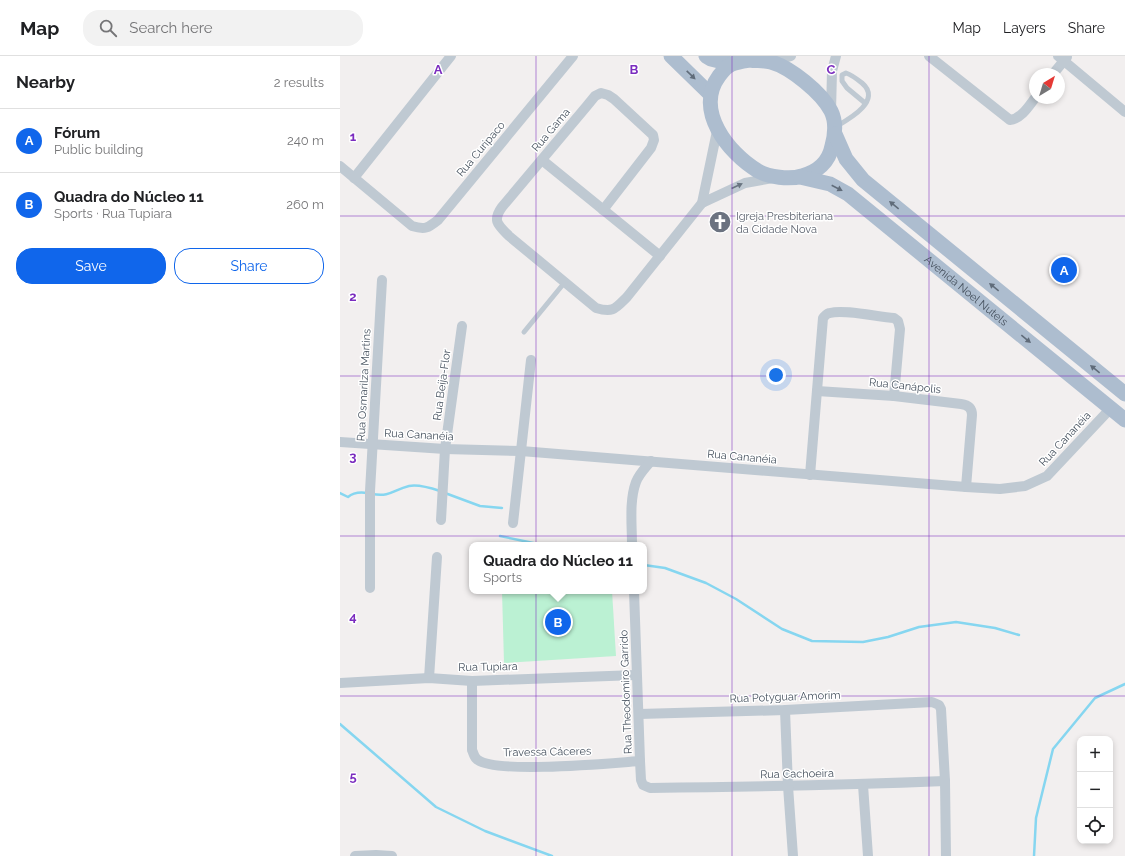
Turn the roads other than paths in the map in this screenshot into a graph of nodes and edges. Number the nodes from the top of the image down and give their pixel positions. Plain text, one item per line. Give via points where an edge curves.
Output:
1 (451, 56) edge
2 (573, 56) edge
3 (671, 56) edge
4 (706, 56) edge
5 (791, 56) edge
6 (836, 56) edge
7 (929, 56) edge
8 (1063, 58) edge
9 (771, 62) junction
10 (731, 64) junction
11 (1057, 68) edge
12 (710, 94) junction
13 (865, 103) junction
14 (1030, 104) edge
15 (831, 112) junction
16 (1125, 112) edge
17 (717, 131) junction
18 (835, 131) junction
19 (542, 160) junction
20 (340, 166) edge
21 (779, 177) junction
22 (800, 177) junction
23 (354, 178) junction
24 (702, 203) junction
25 (603, 210) junction
26 (660, 256) junction
27 (382, 280) dead end
28 (565, 282) junction
29 (462, 326) dead end
30 (524, 332) dead end
31 (531, 360) dead end
32 (817, 391) junction
33 (1125, 394) edge
34 (894, 396) junction
35 (1111, 408) junction
36 (1125, 420) edge
37 (340, 442) edge
38 (372, 444) junction
39 (445, 449) junction
40 (521, 451) junction
41 (651, 461) junction
42 (810, 475) junction
43 (966, 487) junction
44 (441, 520) dead end
45 (513, 523) dead end
46 (632, 542) edge
47 (437, 557) dead end
48 (370, 588) dead end
49 (634, 594) edge
50 (636, 675) junction
51 (429, 678) junction
52 (472, 681) junction
53 (340, 683) edge
54 (785, 710) junction
55 (639, 714) junction
56 (640, 761) junction
57 (945, 781) junction
58 (863, 785) junction
59 (788, 786) junction
60 (650, 788) joint
61 (792, 852) edge
62 (355, 856) edge
63 (392, 856) edge
64 (868, 856) edge
65 (946, 856) edge

1 - 23 street
2 - 23 street, Rua Curipaco via 438,220 429,227 421,229 412,226
3 -> 12 main road
4 - 10 main road
5 - 9 street
6 - 15 street via 832,71
7 - 14 street via 1008,119 1013,120
8 - 11 street
8 - 16 street
9 - 10 main road via 750,60
9 - 15 main road via 792,72 816,92
10 - 12 main road via 716,80
12 - 17 main road via 712,116
13 - 13 lane via 869,98 866,87 846,73 842,76 842,82
13 - 18 lane
15 - 18 main road
17 - 21 main road via 740,158 759,171
17 - 24 street
18 - 22 main road via 831,153 825,163
33 -> 18 main road, Avenida Noel Nutels via 863,180 846,159
19 - 25 street
19 - 25 street, Rua Gama via 595,96 601,93 614,99 653,136 654,140 651,148
19 - 28 street, Rua Gama via 502,208 497,215 497,221 500,227
20 - 23 street
21 - 22 main road
24 -> 21 street via 744,183
22 -> 35 main road, Avenida Noel Nutels via 830,184 848,194
24 - 26 street
25 - 26 street
26 - 28 street via 627,298 609,311 596,308
27 - 38 street, Rua Osmarilza Martins
28 - 30 lane
29 - 39 street, Rua Beija-Flor
31 - 40 street
32 - 34 street, Rua Canápolis
32 - 34 street via 823,318 826,314 836,312 894,318 898,321 900,329
32 - 42 street
34 - 43 street, Rua Canápolis via 964,404 970,408 972,411
35 - 36 main road, Avenida Noel Nutels
35 - 43 street, Rua Cananéia via 1047,476 1025,486 1000,489
37 - 38 street, Rua Cananéia
38 - 39 street, Rua Cananéia
38 - 48 street, Rua Osmarilza Martins
39 - 40 street, Rua Cananéia
39 - 44 street, Rua Beija-Flor
40 - 41 street, Rua Cananéia
40 - 45 street
41 - 42 street, Rua Cananéia
41 - 46 street via 636,481 633,493
42 - 43 street, Rua Cananéia
47 - 51 street
49 - 50 street, Rua Theodomiro Garrido
50 - 52 street, Rua Tupiara
50 - 55 street, Rua Theodomiro Garrido
51 - 52 street, Rua Tupiara
51 - 53 street, Rua Tupiara
52 - 56 street, Travessa Cáceres via 472,750 476,759 484,763 523,767
54 - 55 street, Rua Potyguar Amorim
54 - 57 street, Rua Potyguar Amorim via 932,702 941,710
54 - 59 street
55 - 56 street, Rua Theodomiro Garrido
56 - 60 street, Rua Theodomiro Garrido via 641,780 643,785
57 - 58 street, Rua Cachoeira
57 - 65 street
58 - 59 street, Rua Cachoeira
58 - 64 street
59 - 60 street, Rua Cachoeira
59 - 61 street
62 - 63 street

